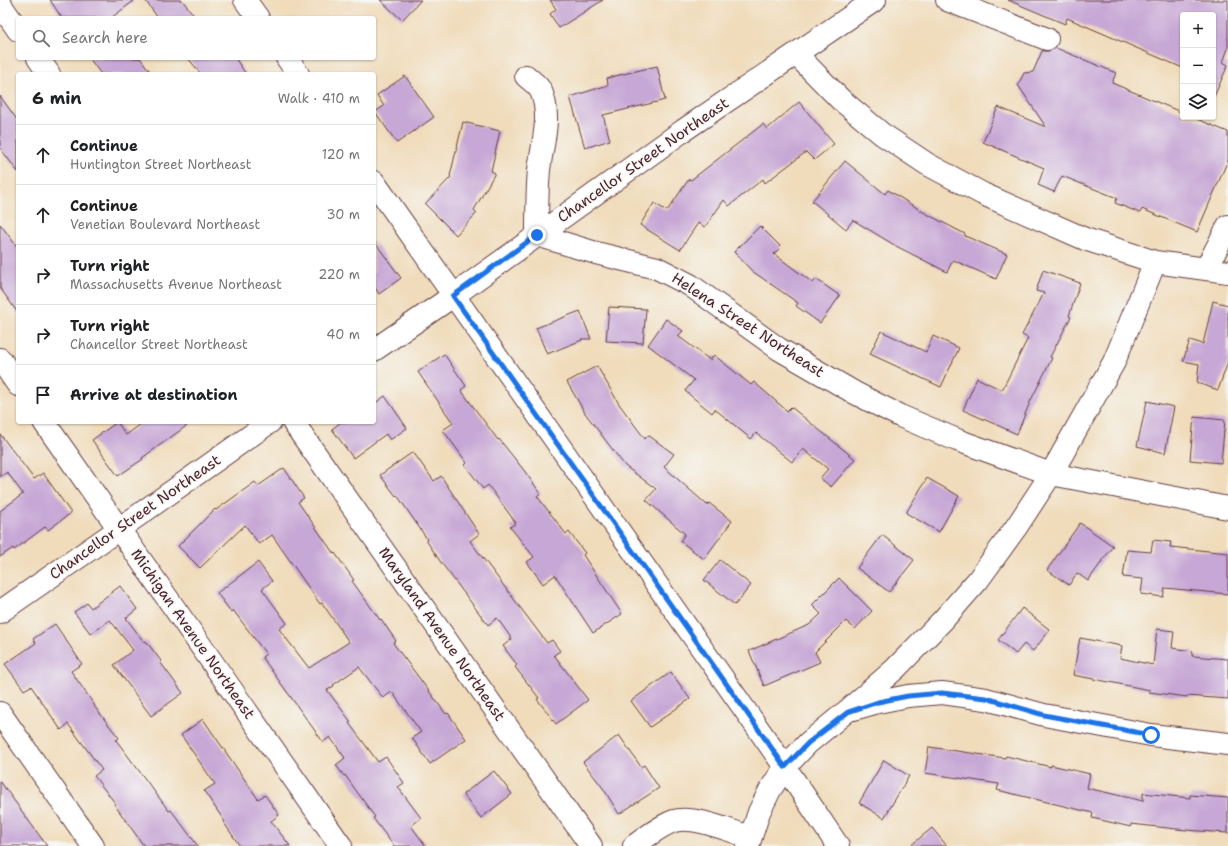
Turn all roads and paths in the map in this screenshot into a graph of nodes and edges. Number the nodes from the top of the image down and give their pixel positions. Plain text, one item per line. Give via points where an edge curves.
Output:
1 (245, 0) edge
2 (875, 0) edge
3 (947, 0) edge
4 (0, 4) edge
5 (257, 16) edge
6 (16, 27) edge
7 (1047, 39) dead end
8 (796, 54) junction
9 (39, 60) edge
10 (288, 60) edge
11 (48, 72) edge
12 (297, 72) edge
13 (526, 76) dead end
14 (376, 185) edge
15 (1228, 226) edge
16 (537, 235) junction
17 (1155, 262) junction
18 (1206, 269) junction
19 (1228, 272) edge
20 (453, 296) junction
21 (376, 349) edge
22 (0, 360) edge
23 (16, 382) edge
24 (45, 424) edge
25 (267, 424) edge
26 (294, 424) edge
27 (1051, 474) junction
28 (1228, 508) edge
29 (119, 529) junction
30 (0, 612) edge
31 (848, 712) junction
32 (0, 714) edge
33 (1228, 744) edge
34 (785, 767) junction
35 (749, 842) edge
36 (93, 846) edge
37 (341, 846) edge
38 (591, 846) edge
39 (634, 846) edge
40 (838, 846) edge

1 - 5 street
2 - 8 street, Chancellor Street Northeast
3 - 7 street
4 - 6 street
8 - 16 street, Chancellor Street Northeast
8 - 17 street via 840,98 882,134 927,164 1028,215 1085,239
9 - 11 street
10 - 12 street
13 - 16 street via 541,90 547,113 538,182
14 - 20 street
15 - 18 street
16 - 20 street, Chancellor Street Northeast
16 - 27 street, Helena Street Northeast via 657,268 690,285 779,349 855,393 900,416 957,440
17 - 18 street
17 - 27 street via 1114,362
18 - 19 street
20 - 21 street, Chancellor Street Northeast
20 - 34 street
22 - 23 street
24 - 29 street, Michigan Avenue Northeast
25 - 29 street, Chancellor Street Northeast
26 - 38 street, Maryland Avenue Northeast
27 - 28 street, Helena Street Northeast
27 - 31 street via 1018,526 978,580 895,669
29 - 30 street, Chancellor Street Northeast
29 - 37 street, Michigan Avenue Northeast
31 - 33 street via 885,700 942,693 986,698 1044,715 1151,735
31 - 34 street via 808,743
32 - 36 street
34 - 35 street via 759,812
34 - 40 street
35 - 39 street via 699,821 686,819 663,826

